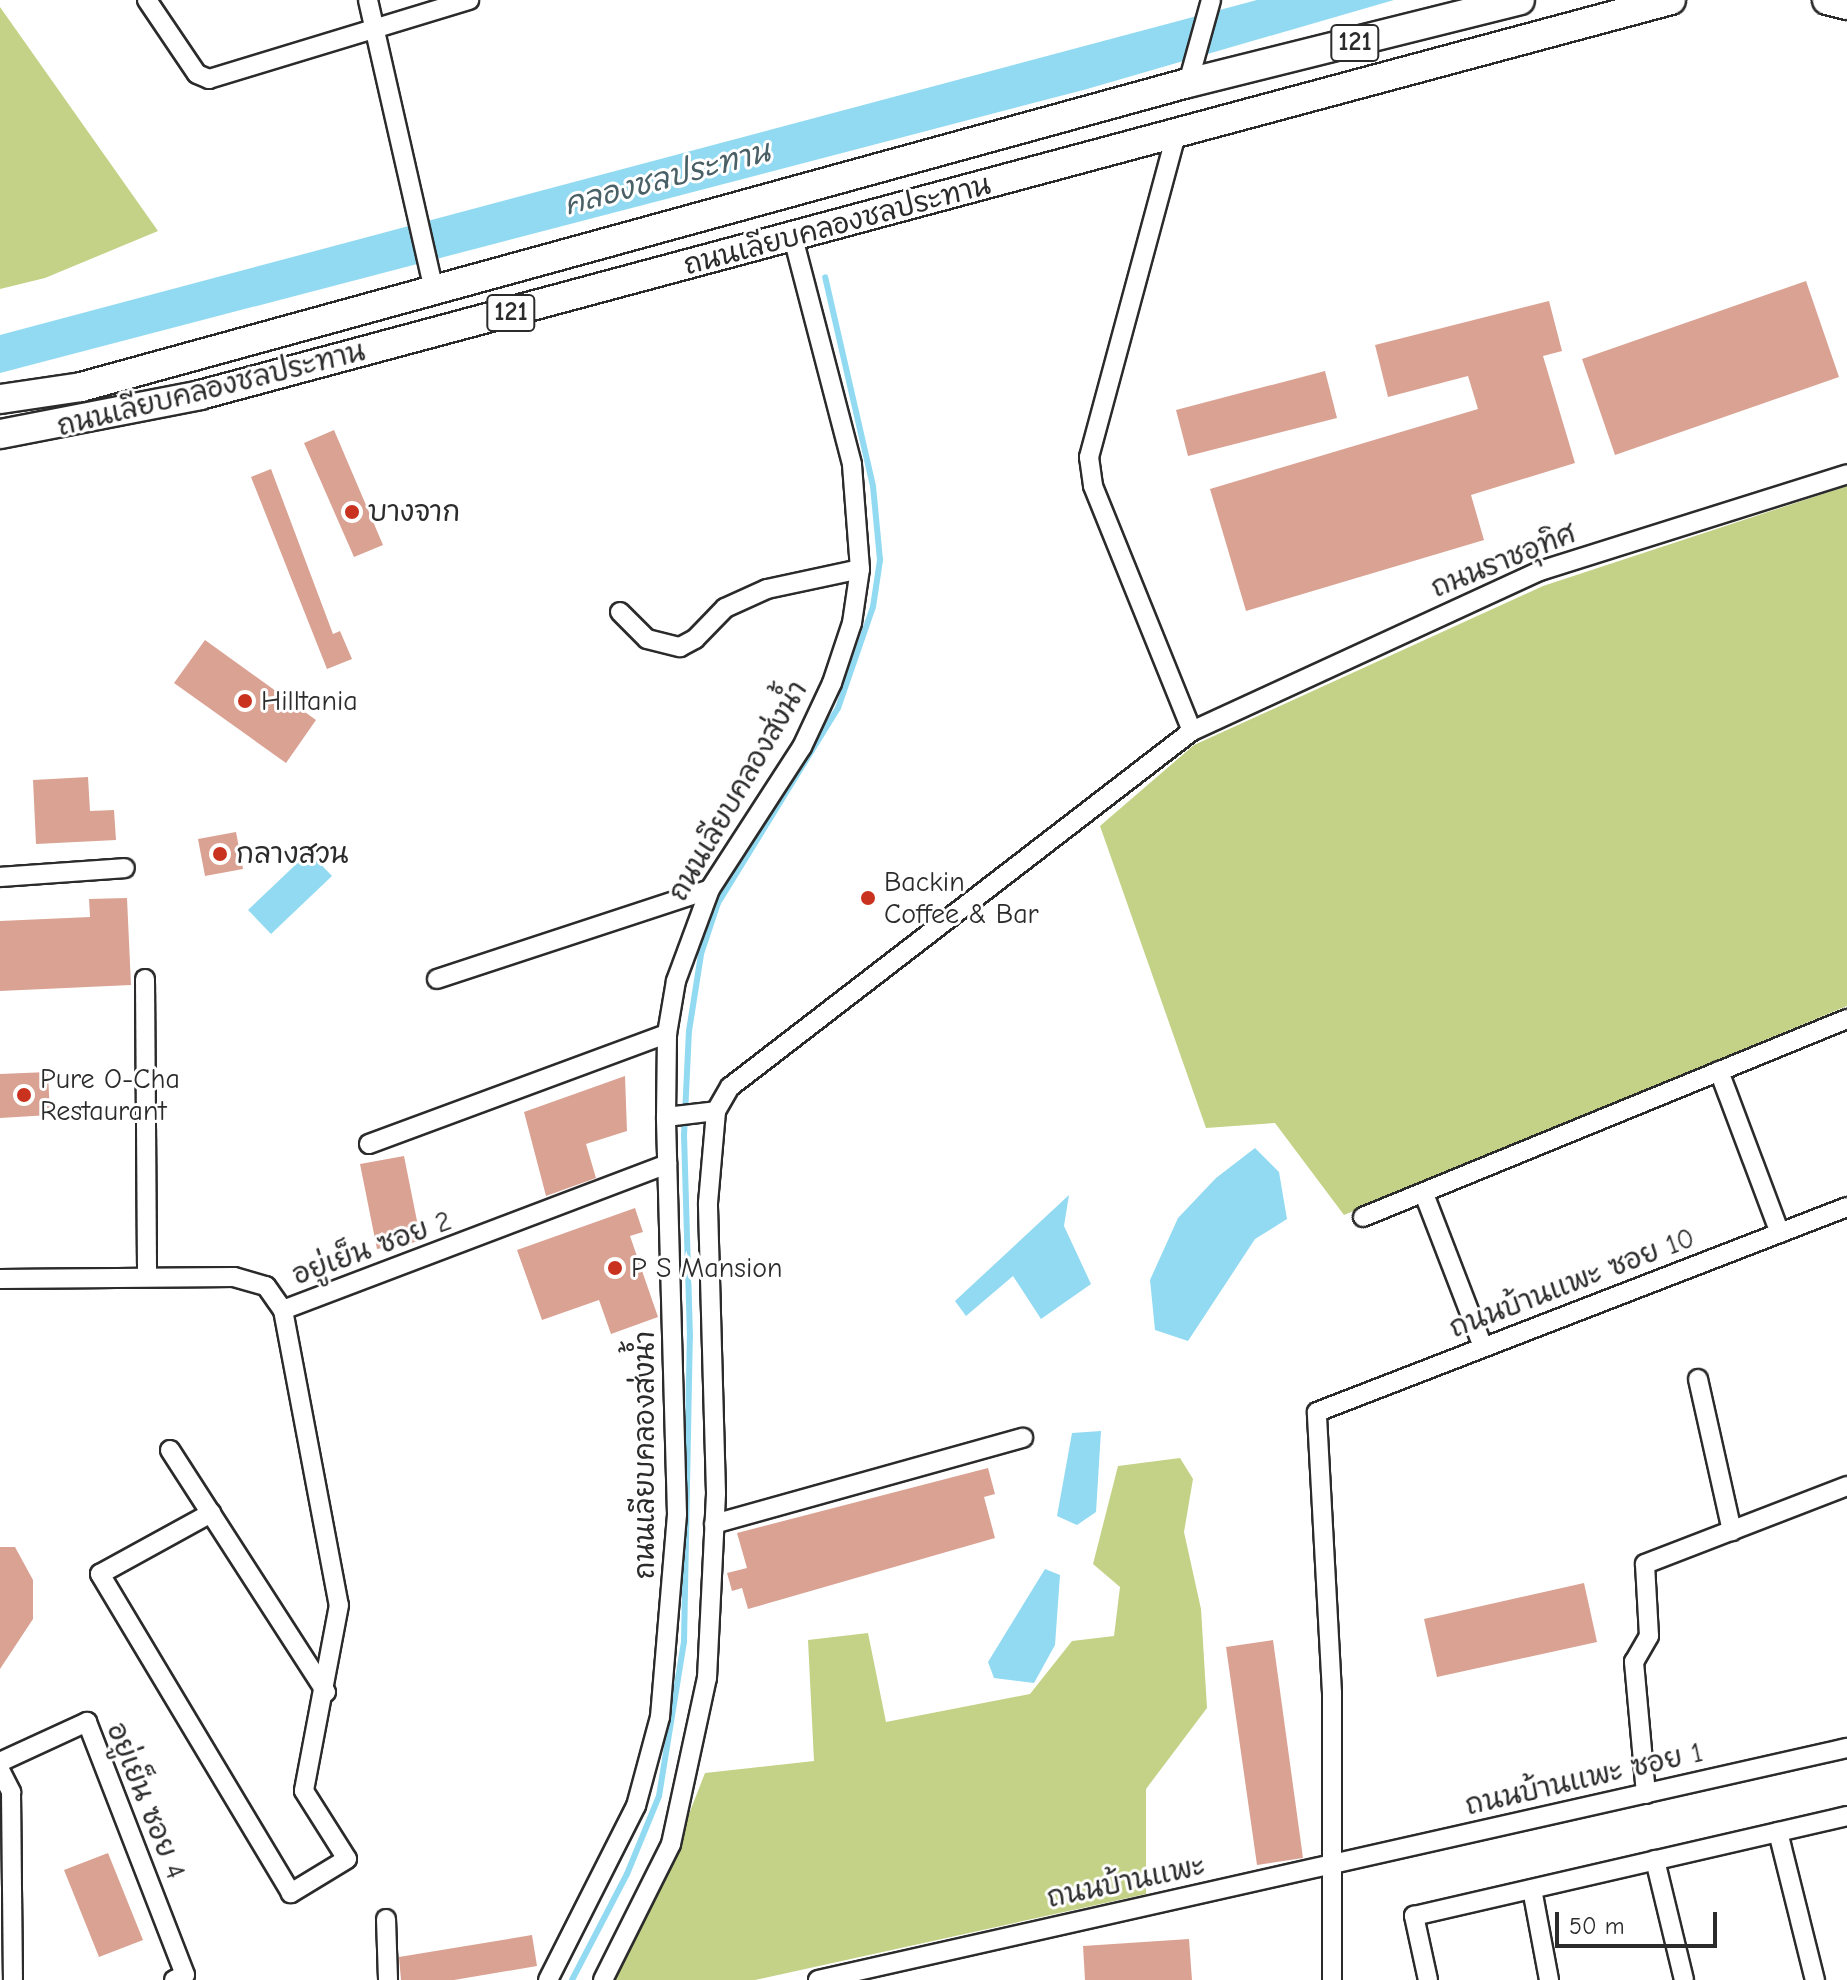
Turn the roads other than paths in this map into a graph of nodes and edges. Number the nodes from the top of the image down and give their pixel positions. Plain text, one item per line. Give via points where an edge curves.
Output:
1 (147, 0) edge
2 (368, 0) edge
3 (469, 0) edge
4 (1211, 0) edge
5 (1520, 0) edge
6 (1671, 0) edge
7 (1827, 0) edge
8 (1847, 5) edge
9 (374, 30) junction
10 (1254, 69) junction
11 (1188, 83) junction
12 (1260, 108) junction
13 (1024, 129) junction
14 (1177, 131) junction
15 (1143, 140) junction
16 (793, 238) junction
17 (434, 291) junction
18 (0, 399) edge
19 (0, 434) edge
20 (1847, 474) edge
21 (860, 569) junction
22 (620, 612) dead end
23 (1192, 731) junction
24 (125, 868) dead end
25 (0, 877) edge
26 (710, 889) junction
27 (145, 979) dead end
28 (437, 979) dead end
29 (1847, 1019) edge
30 (667, 1034) junction
31 (1719, 1071) junction
32 (716, 1111) junction
33 (666, 1117) junction
34 (369, 1144) dead end
35 (667, 1164) junction
36 (1424, 1194) junction
37 (1847, 1207) edge
38 (1363, 1217) dead end
39 (1780, 1233) junction
40 (147, 1276) junction
41 (0, 1279) edge
42 (283, 1310) junction
43 (1483, 1347) junction
44 (1698, 1379) dead end
45 (1023, 1438) dead end
46 (170, 1450) dead end
47 (1847, 1486) edge
48 (211, 1513) junction
49 (714, 1524) junction
50 (1732, 1531) junction
51 (326, 1692) junction
52 (1847, 1748) edge
53 (0, 1762) edge
54 (0, 1770) edge
55 (1646, 1794) junction
56 (1847, 1816) edge
57 (1778, 1832) junction
58 (1655, 1860) junction
59 (1334, 1865) junction
60 (1532, 1889) junction
61 (386, 1919) dead end
62 (13, 1980) edge
63 (174, 1980) edge
64 (388, 1980) edge
65 (548, 1980) edge
66 (603, 1980) edge
67 (818, 1980) edge
68 (1332, 1980) edge
69 (1428, 1980) edge
70 (1549, 1980) edge
71 (1684, 1980) edge
72 (1815, 1980) edge

1 - 9 street via 197,74 209,79
2 - 9 street
3 - 9 street
4 - 11 street
5 - 10 main road, ถนนเลียบคลองชลประทาน / 121
6 - 12 main road, ถนนเลียบคลองชลประทาน / 121
7 - 8 main road
9 - 17 street
10 - 11 main road, ถนนเลียบคลองชลประทาน / 121
10 - 12 main road via 1211,87 1201,105 1210,115
11 - 13 main road, ถนนเลียบคลองชลประทาน / 121
12 - 14 main road, ถนนเลียบคลองชลประทาน / 121
13 - 15 main road via 1071,144 1150,123 1154,131
13 - 17 main road, ถนนเลียบคลองชลประทาน / 121
14 - 15 main road, ถนนเลียบคลองชลประทาน / 121
14 - 23 street via 1089,457 1093,486
15 - 16 main road, ถนนเลียบคลองชลประทาน / 121
16 - 19 main road, ถนนเลียบคลองชลประทาน / 121 via 200,395
16 - 21 street, ถนนเลียบคลองส่งน้ำ via 852,464
17 - 18 main road, ถนนเลียบคลองชลประทาน / 121 via 81,387
20 - 23 street, ถนนราชอุทิศ via 1540,571
21 - 22 street via 767,589 725,608 680,647 647,639
21 - 26 street, ถนนเลียบคลองส่งน้ำ via 852,623 832,683 802,747
23 - 32 street, ถนนราชอุทิศ via 749,1069
24 - 25 street
26 - 28 street
26 - 30 street, ถนนเลียบคลองส่งน้ำ via 687,942
27 - 40 street
29 - 31 street
30 - 33 street, ถนนเลียบคลองส่งน้ำ
30 - 34 street
31 - 36 street
31 - 39 street
32 - 33 street
32 - 49 street via 708,1203
33 - 35 street, ถนนเลียบคลองส่งน้ำ
35 - 42 street, อยู่เย็น ซอย 2
35 - 65 street, ถนนเลียบคลองส่งน้ำ via 677,1514 660,1717 636,1806
36 - 38 street
36 - 43 street
37 - 39 street, ถนนบ้านแพะ ซอย 10
39 - 43 street, ถนนบ้านแพะ ซอย 10
40 - 41 street, อยู่เย็น ซอย 2
40 - 42 street, อยู่เย็น ซอย 2 via 234,1277 266,1286
42 - 51 street via 335,1563 339,1605
43 - 59 street, ถนนบ้านแพะ ซอย 10 via 1317,1412 1329,1585
44 - 50 street
45 - 49 street
46 - 48 street
47 - 50 street
48 - 51 street
48 - 51 street via 100,1574 291,1893 347,1859 304,1791 303,1772
49 - 66 street via 707,1678 688,1782 650,1895
50 - 55 street via 1645,1564 1649,1636 1634,1662
52 - 55 street, ถนนบ้านแพะ ซอย 1
53 - 63 street, อยู่เย็น ซอย 4 via 87,1722 185,1975
54 - 62 street via 11,1792
55 - 59 street, ถนนบ้านแพะ ซอย 1
56 - 57 street
57 - 58 street
57 - 72 street
58 - 60 street
58 - 71 street
59 - 67 street, ถนนบ้านแพะ
59 - 68 street
60 - 69 street via 1414,1916
60 - 70 street
61 - 64 street

